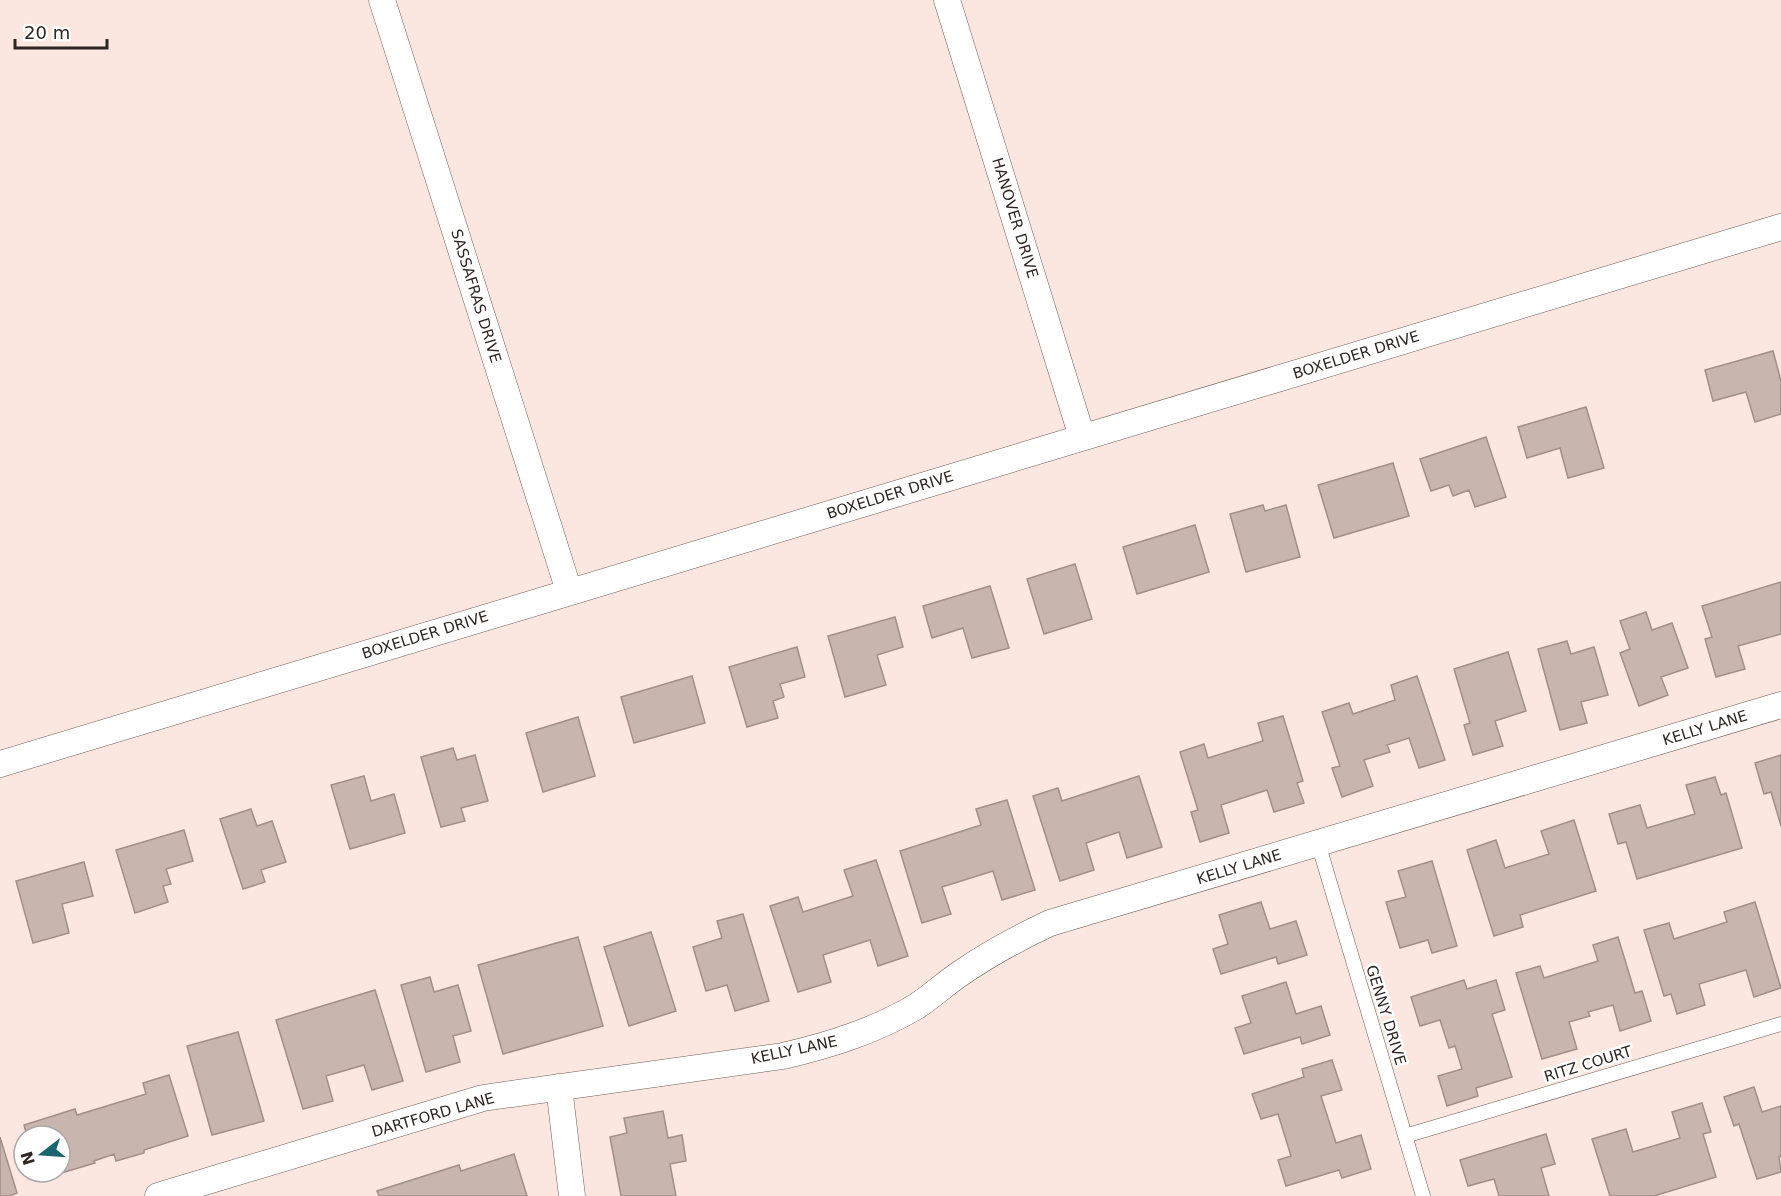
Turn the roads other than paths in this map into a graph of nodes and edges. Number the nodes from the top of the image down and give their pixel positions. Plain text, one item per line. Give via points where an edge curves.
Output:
1 (382, 0) edge
2 (947, 0) edge
3 (1781, 228) edge
4 (1082, 437) junction
5 (569, 591) junction
6 (1781, 705) edge
7 (0, 764) edge
8 (1318, 843) junction
9 (1781, 1024) edge
10 (716, 1065) joint
11 (559, 1087) junction
12 (1405, 1136) junction
13 (172, 1194) edge
14 (572, 1196) edge
15 (1423, 1196) edge

1 - 5 street, SASSAFRAS DRIVE
2 - 4 street, HANOVER DRIVE
3 - 4 street, BOXELDER DRIVE
4 - 5 street, BOXELDER DRIVE
5 - 7 street, BOXELDER DRIVE
6 - 8 street, KELLY LANE
8 - 10 street, KELLY LANE via 1050,923 1006,943 918,1005 865,1032 824,1047
8 - 12 lane, GENNY DRIVE
9 - 12 lane, RITZ COURT
10 - 11 street, DARTFORD LANE
11 - 13 street, DARTFORD LANE via 483,1098
11 - 14 street
12 - 15 lane, GENNY DRIVE

